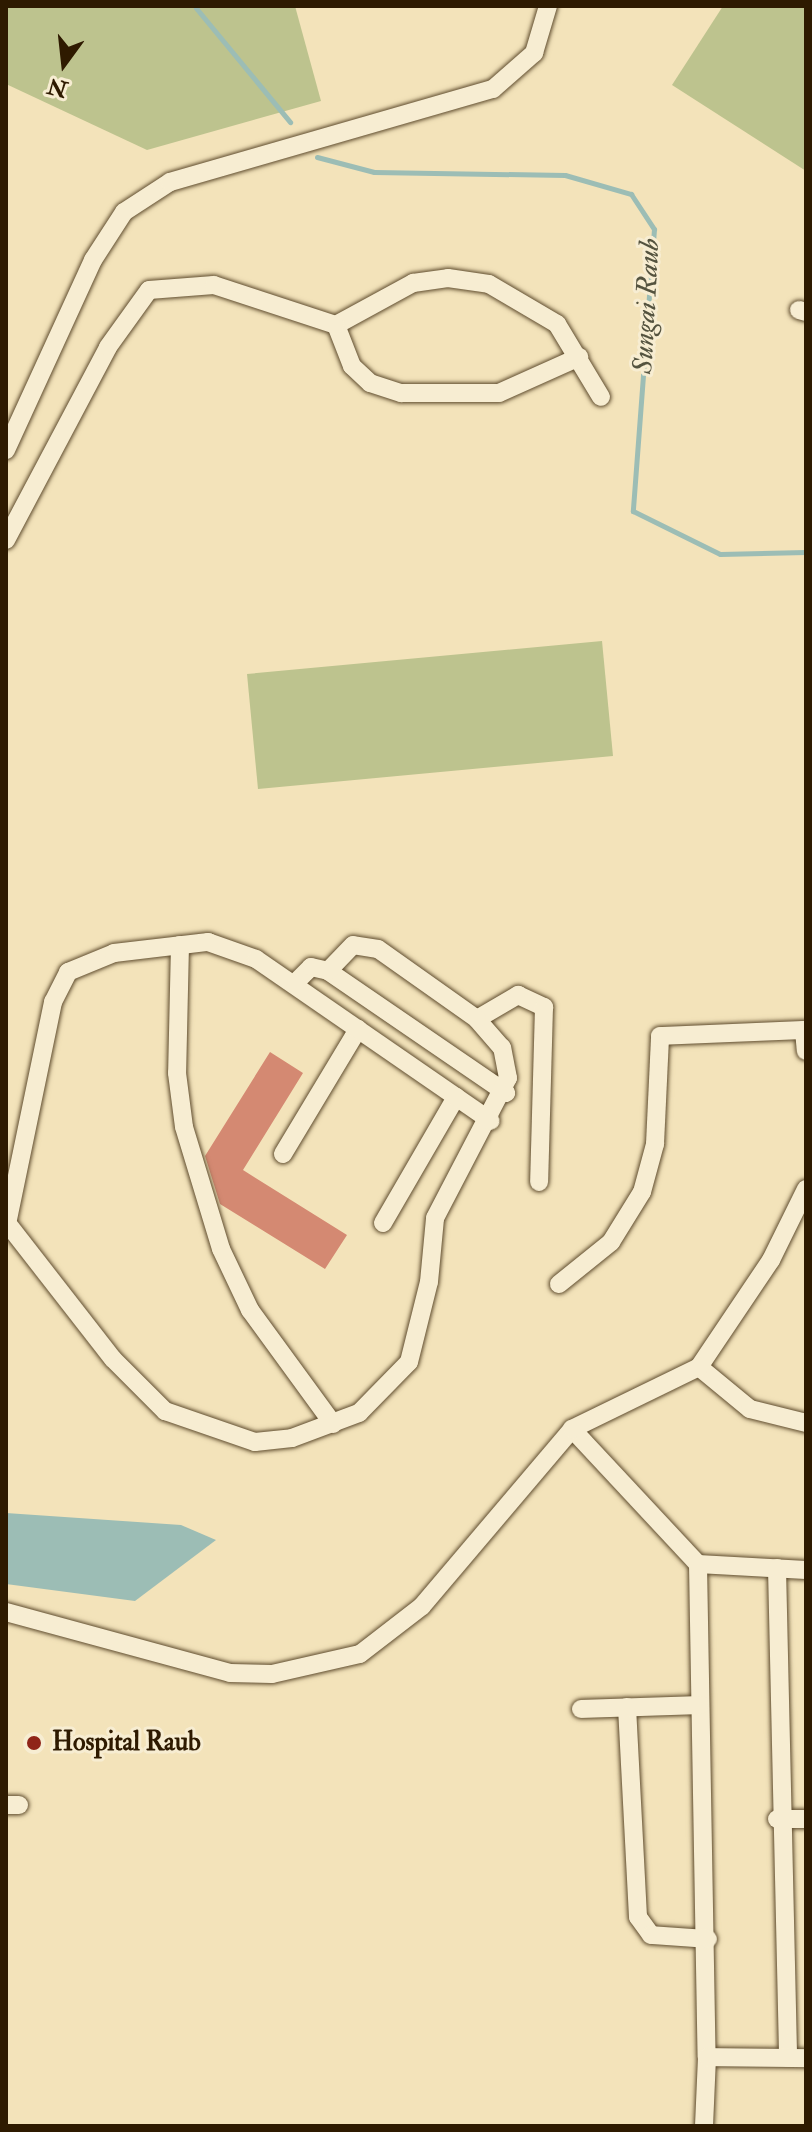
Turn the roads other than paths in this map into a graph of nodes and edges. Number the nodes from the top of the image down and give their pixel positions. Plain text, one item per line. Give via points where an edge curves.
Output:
1 (548, 6) edge
2 (336, 325) junction
3 (579, 357) junction
4 (601, 397) dead end
5 (6, 450) edge
6 (6, 540) edge
7 (180, 945) junction
8 (328, 971) junction
9 (294, 984) junction
10 (477, 1019) junction
11 (358, 1029) junction
12 (805, 1030) edge
13 (806, 1051) edge
14 (506, 1093) junction
15 (456, 1097) junction
16 (491, 1121) junction
17 (283, 1154) dead end
18 (539, 1182) dead end
19 (806, 1189) edge
20 (383, 1223) dead end
21 (7, 1226) edge
22 (559, 1284) dead end
23 (699, 1367) junction
24 (806, 1423) edge
25 (333, 1424) junction
26 (572, 1429) junction
27 (698, 1564) junction
28 (777, 1568) junction
29 (806, 1570) edge
30 (6, 1612) edge
31 (700, 1705) junction
32 (627, 1707) junction
33 (581, 1709) dead end
34 (777, 1819) junction
35 (806, 1819) edge
36 (708, 1939) junction
37 (707, 2057) junction
38 (797, 2058) edge
39 (704, 2126) edge

1 - 5 street via 534,53 493,89 170,182 137,202 93,260
2 - 3 street via 413,283 448,278 526,300 557,324
2 - 3 street via 352,366 370,383 428,397 499,393
2 - 6 street via 214,285 149,290 108,347
3 - 4 street
7 - 9 street via 208,942 235,949
7 - 21 street via 114,953 68,972 53,1002
7 - 25 street via 176,1057 184,1127 221,1249 250,1310
8 - 9 street via 311,967
8 - 10 street via 353,945 378,949
8 - 14 street
9 - 11 street
10 - 14 street via 502,1048
10 - 18 street via 518,995 544,1007
11 - 15 street
11 - 17 street
12 - 13 street
12 - 22 street via 660,1036 655,1144 642,1192 611,1242
14 - 16 street
15 - 16 street
15 - 20 street
16 - 25 street via 435,1218 429,1282 409,1362 359,1413
19 - 23 street via 771,1260
21 - 25 street via 113,1359 165,1411 255,1442
23 - 24 street via 750,1409
23 - 26 street
26 - 27 street
26 - 30 street via 422,1606 343,1661 272,1674 230,1673
27 - 28 street
27 - 31 street
28 - 29 street
28 - 34 street
31 - 32 street
31 - 36 street
32 - 33 street
32 - 36 street via 638,1917 651,1935
34 - 35 street
34 - 38 street
36 - 37 street
37 - 38 street
37 - 39 street

